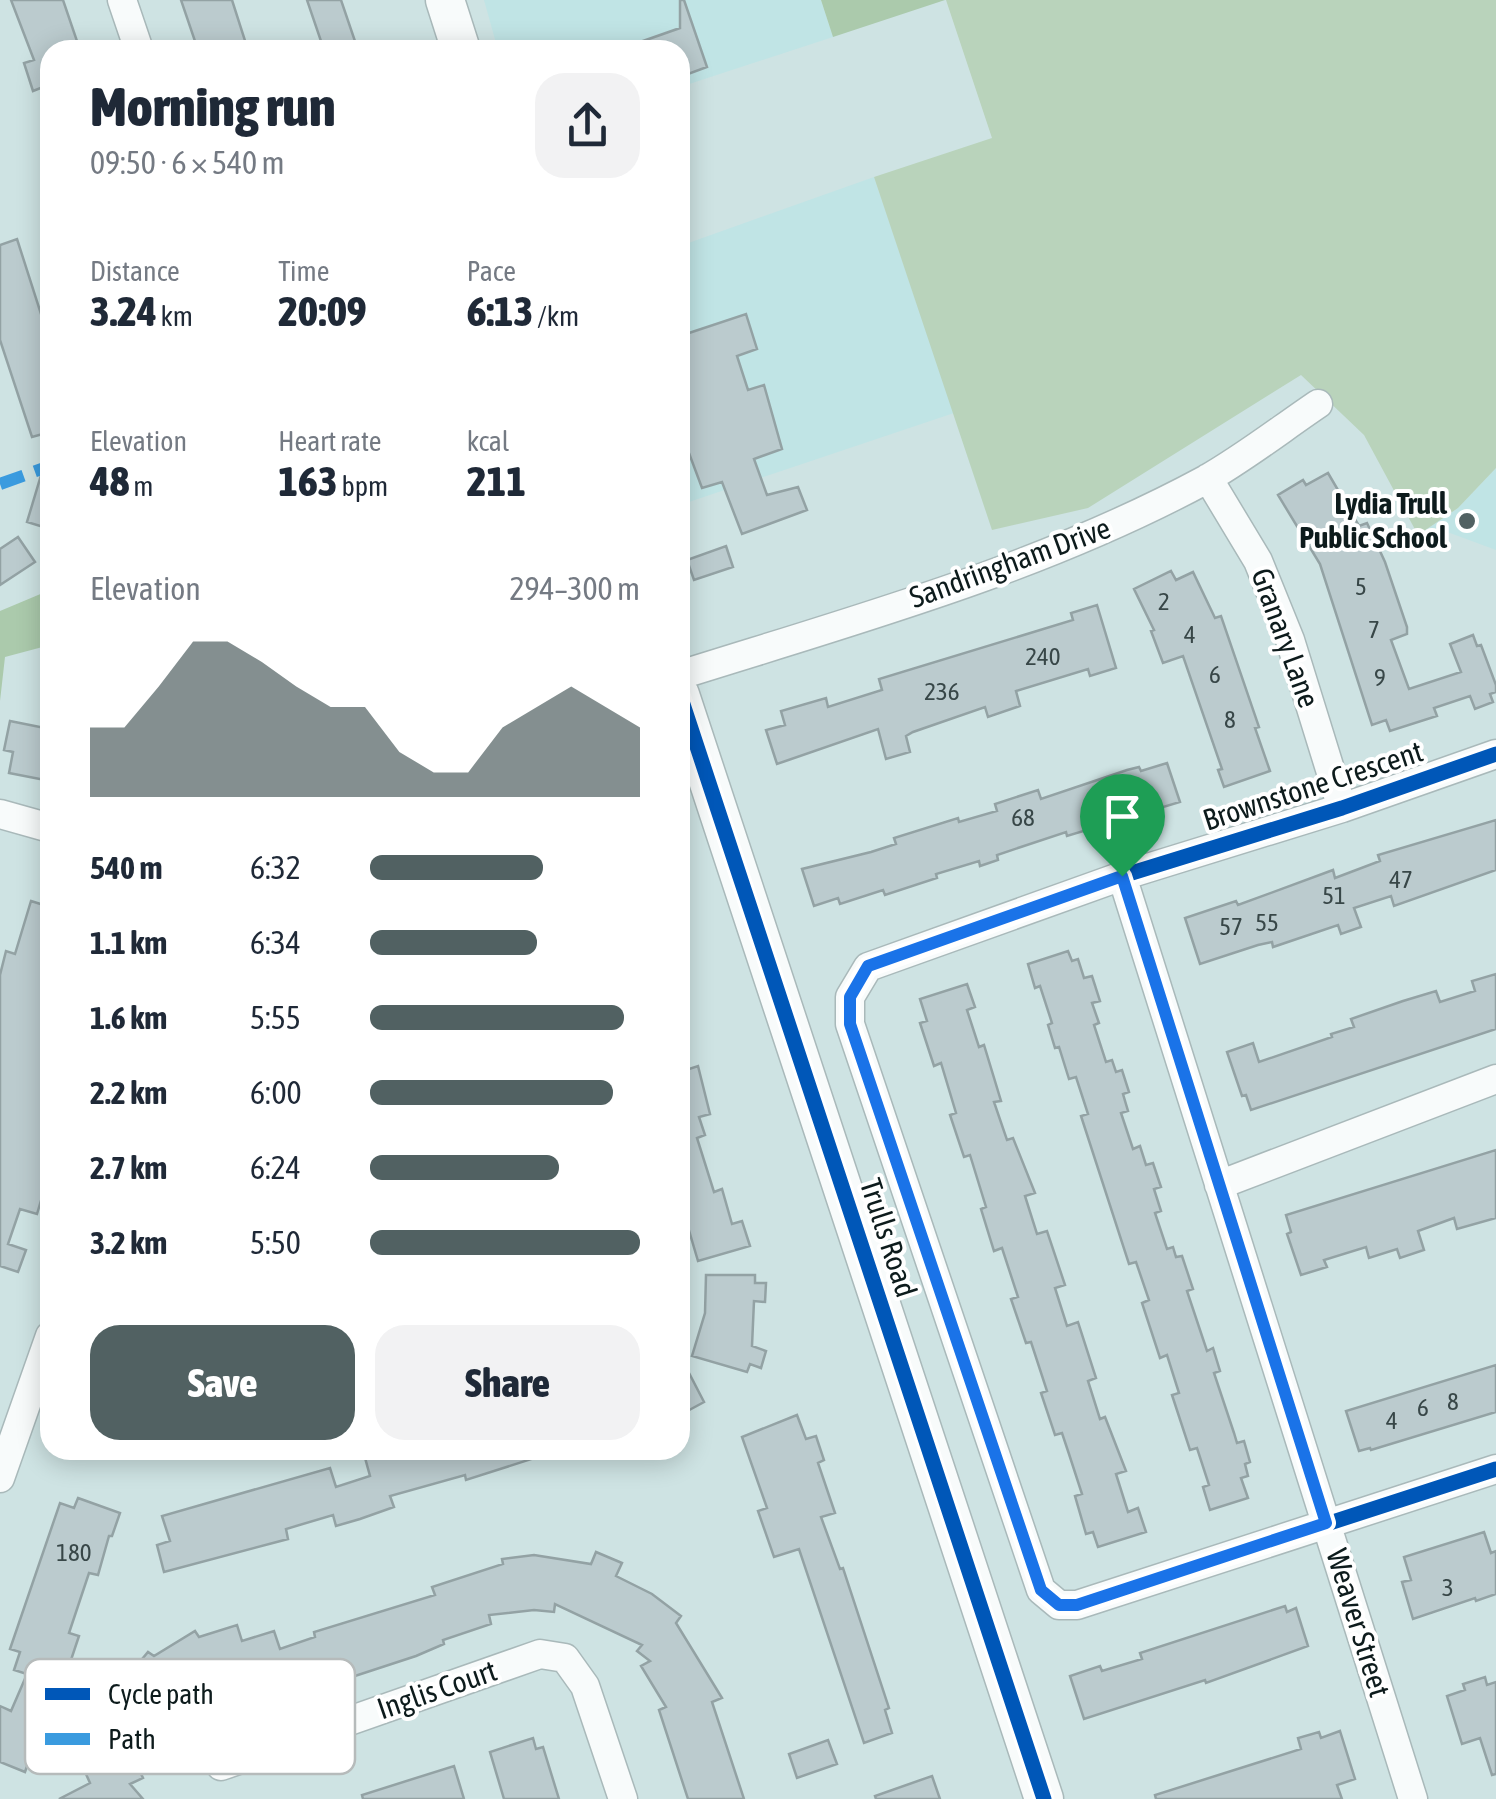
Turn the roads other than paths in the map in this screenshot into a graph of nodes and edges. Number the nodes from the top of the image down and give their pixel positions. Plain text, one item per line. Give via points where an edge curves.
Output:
1 (122, 0) edge
2 (445, 0) edge
3 (136, 40) edge
4 (458, 40) edge
5 (1318, 404) dead end
6 (1208, 478) junction
7 (690, 672) edge
8 (690, 725) edge
9 (1496, 754) edge
10 (1342, 808) junction
11 (0, 814) edge
12 (40, 825) edge
13 (1122, 876) junction
14 (1496, 1080) edge
15 (1219, 1185) junction
16 (39, 1401) edge
17 (1496, 1469) edge
18 (0, 1478) edge
19 (1326, 1523) junction
20 (355, 1719) edge
21 (622, 1799) edge
22 (1044, 1799) edge
23 (1413, 1799) edge

1 - 3 street
2 - 4 street
5 - 6 street, Sandringham Drive
6 - 7 street, Sandringham Drive via 998,573
6 - 10 street, Granary Lane via 1271,593
8 - 22 street, Trulls Road
9 - 10 street, Brownstone Crescent
10 - 13 street, Brownstone Crescent
11 - 12 street
13 - 15 street, Weaver Street
13 - 19 street, Brownstone Crescent via 868,966 850,997 850,1024 1041,1590 1059,1605 1077,1605
14 - 15 street
15 - 19 street, Weaver Street
16 - 18 street
17 - 19 street, Brownstone Crescent
19 - 23 street, Weaver Street
20 - 21 street, Inglis Court via 540,1654 565,1658 585,1686

